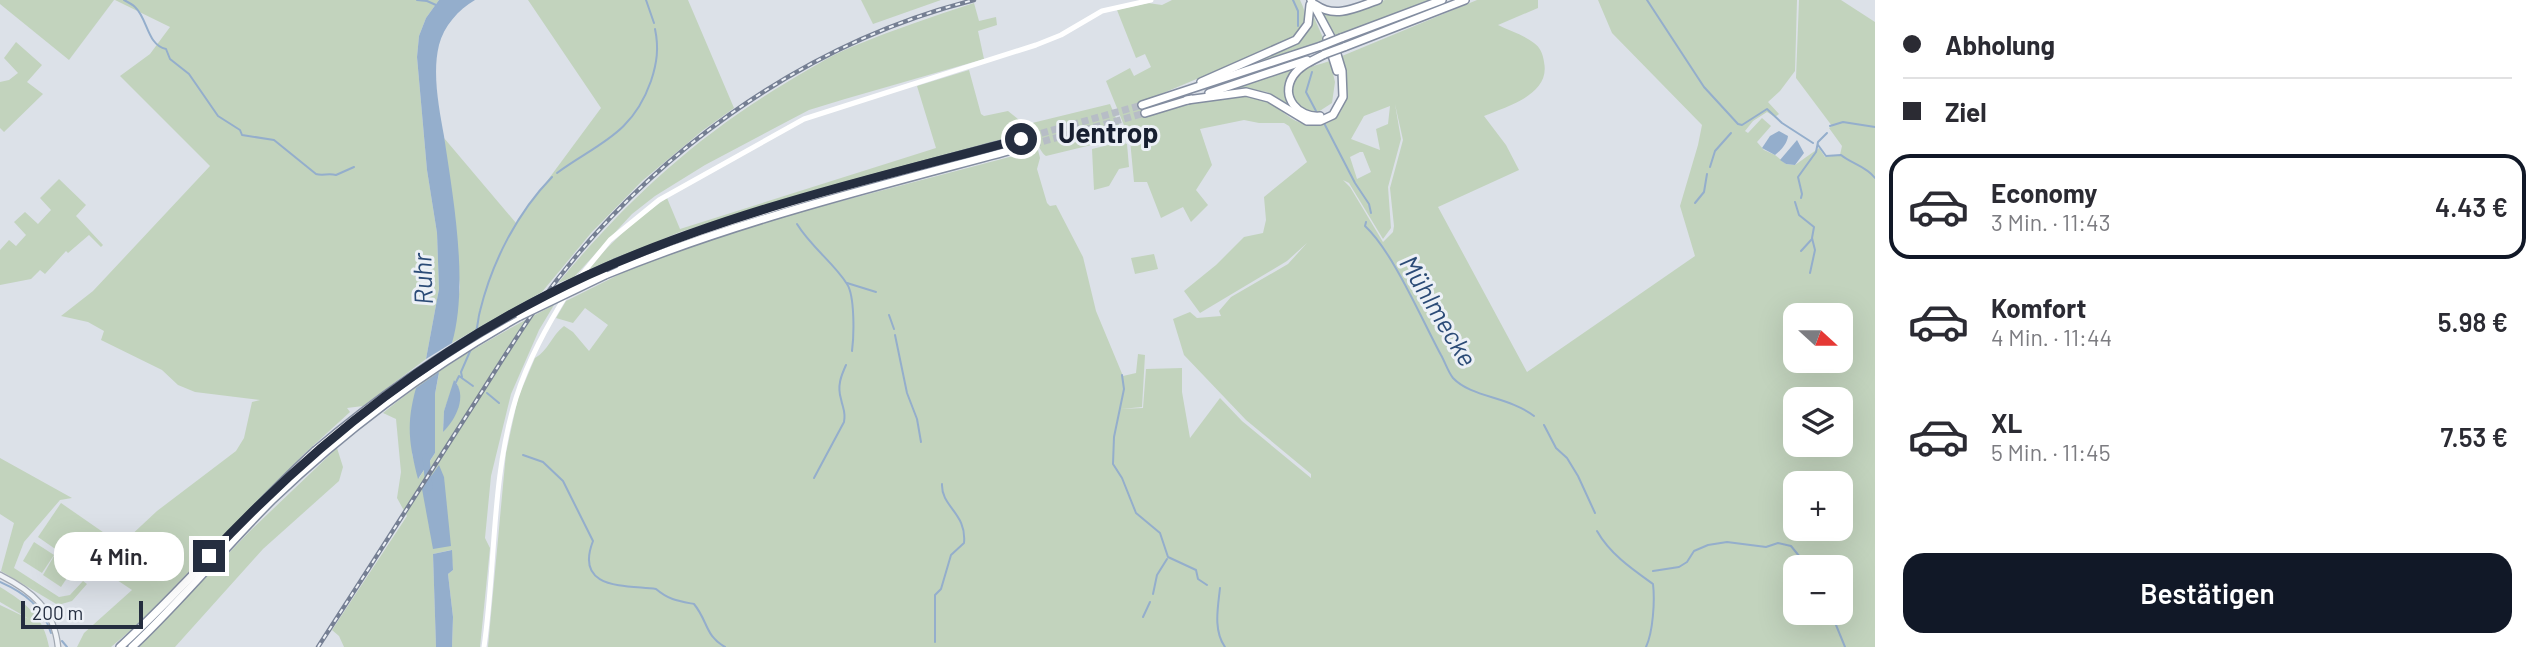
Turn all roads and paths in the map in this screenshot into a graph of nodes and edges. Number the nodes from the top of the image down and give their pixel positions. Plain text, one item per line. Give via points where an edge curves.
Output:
1 (1151, 0) edge
2 (1378, 0) edge
3 (1442, 0) edge
4 (1465, 0) edge
5 (1310, 2) edge
6 (1323, 50) junction
7 (1165, 98) junction
8 (1187, 100) junction
9 (317, 454) junction
10 (0, 575) edge
11 (58, 647) edge
12 (120, 647) edge
13 (132, 647) edge
14 (484, 647) edge

1 - 14 main road via 1102,11 1046,42 804,119 659,200 629,223 571,287 534,352 513,407 500,476
2 - 5 highway via 1336,13
3 - 6 highway, bridge via 1341,38
4 - 6 highway, bridge via 1344,47
5 - 6 highway via 1331,49 1339,88 1330,111 1305,115 1290,100 1290,84
5 - 7 highway via 1308,24 1296,40
5 - 8 highway via 1333,41 1342,71 1343,97 1333,115 1307,121 1269,98 1246,92
6 - 7 highway
6 - 8 highway
7 - 8 highway via 1143,109
9 - 9 highway, bridge via 384,395 458,345 535,300 616,263 796,200 1022,143 746,223 605,275 458,352
9 - 12 highway via 266,497
9 - 13 highway
10 - 11 street via 46,608

